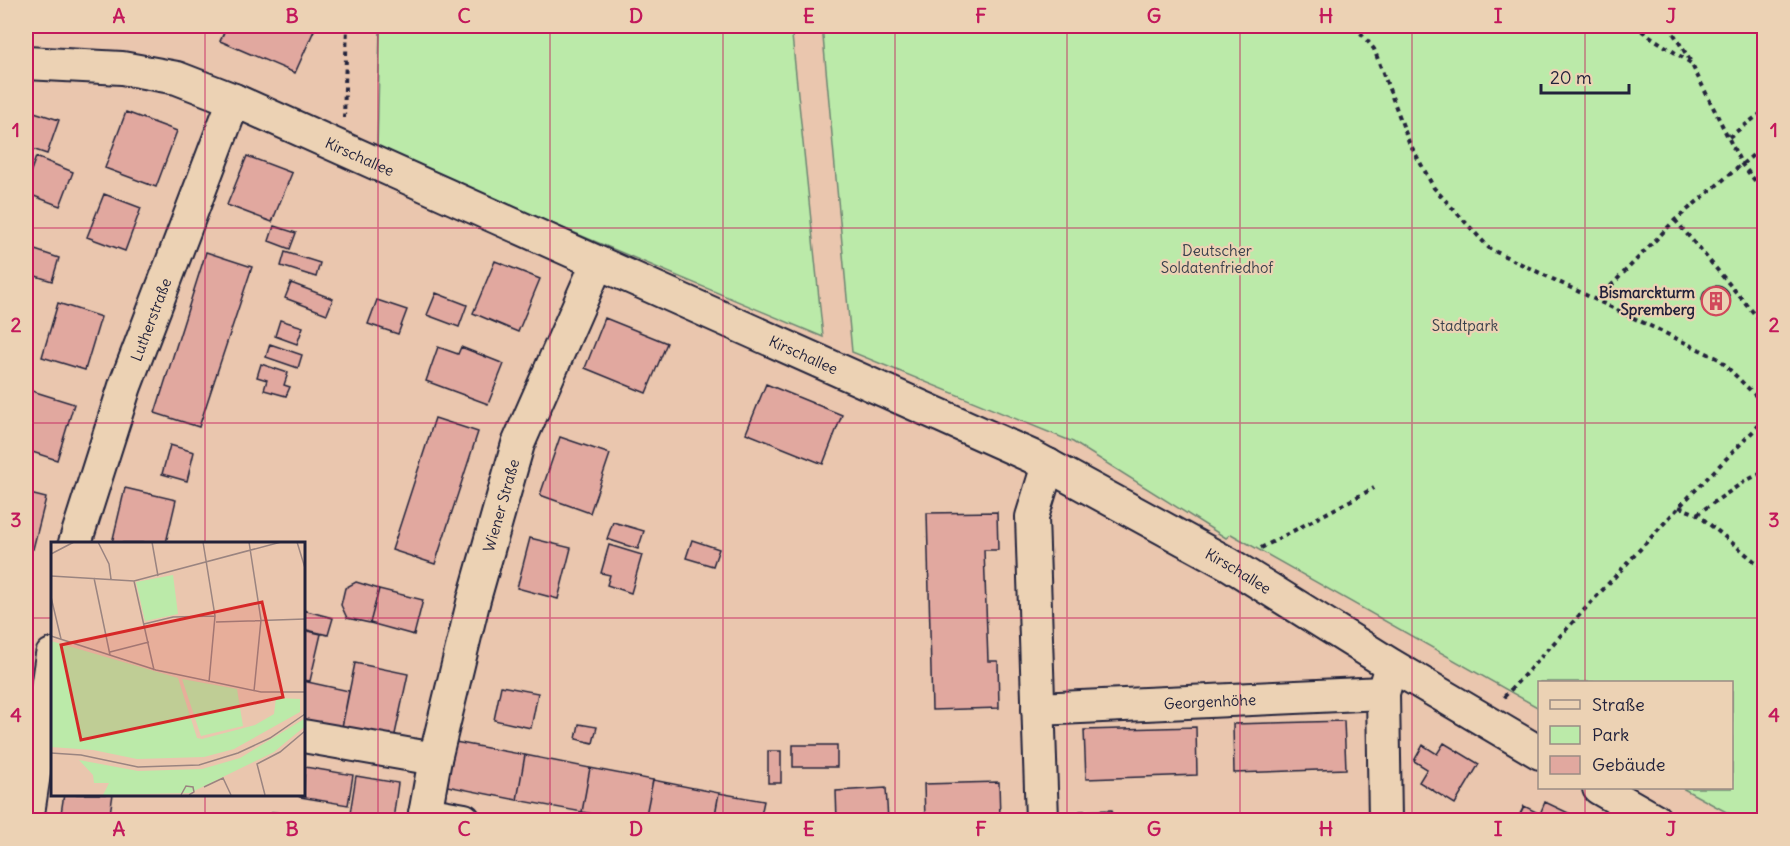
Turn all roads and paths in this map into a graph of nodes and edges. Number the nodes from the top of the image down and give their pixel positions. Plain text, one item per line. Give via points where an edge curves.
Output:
1 (347, 26) edge
2 (1355, 26) edge
3 (1634, 26) edge
4 (1669, 26) edge
5 (26, 63) edge
6 (1691, 63) junction
7 (234, 100) junction
8 (1764, 111) edge
9 (1729, 137) junction
10 (1764, 146) edge
11 (343, 149) junction
12 (1741, 163) junction
13 (1764, 192) edge
14 (1675, 220) junction
15 (597, 264) junction
16 (1598, 300) junction
17 (1764, 325) edge
18 (1764, 404) edge
19 (1764, 420) edge
20 (1048, 465) junction
21 (1764, 472) edge
22 (1374, 488) dead end
23 (1679, 507) junction
24 (1697, 514) junction
25 (75, 542) edge
26 (1229, 564) junction
27 (1764, 569) edge
28 (51, 659) edge
29 (1387, 679) junction
30 (41, 690) edge
31 (1038, 709) junction
32 (1483, 720) junction
33 (304, 736) edge
34 (1538, 752) edge
35 (435, 759) junction
36 (1601, 789) edge
37 (425, 817) edge
38 (27, 820) edge
39 (464, 820) edge
40 (1042, 820) edge
41 (1385, 820) edge
42 (1655, 820) edge

1 - 11 path
2 - 16 path via 1374,49 1409,142 1434,188 1490,249
3 - 6 path
4 - 6 path
5 - 7 street, Kirschallee via 122,68 177,78
6 - 9 path
7 - 11 street, Kirschallee
7 - 25 street, Lutherstraße via 125,386
8 - 9 path
9 - 12 path
10 - 12 path
11 - 15 street, Kirschallee
12 - 13 path
12 - 14 path
14 - 16 path
14 - 17 path
15 - 20 street, Kirschallee
15 - 35 street, Wiener Straße via 518,444 474,599
16 - 18 path via 1719,359
19 - 23 path
20 - 26 street, Kirschallee
20 - 31 street via 1032,516
21 - 24 path
22 - 26 path
23 - 24 path
23 - 32 path
24 - 27 path
26 - 29 street, Kirschallee
28 - 30 street
29 - 31 street, Georgenhöhe
29 - 32 street, Kirschallee
29 - 41 street
30 - 38 street
31 - 40 street
32 - 34 street, Kirschallee
33 - 35 street
35 - 37 street, Wiener Straße
36 - 42 street
37 - 39 street

